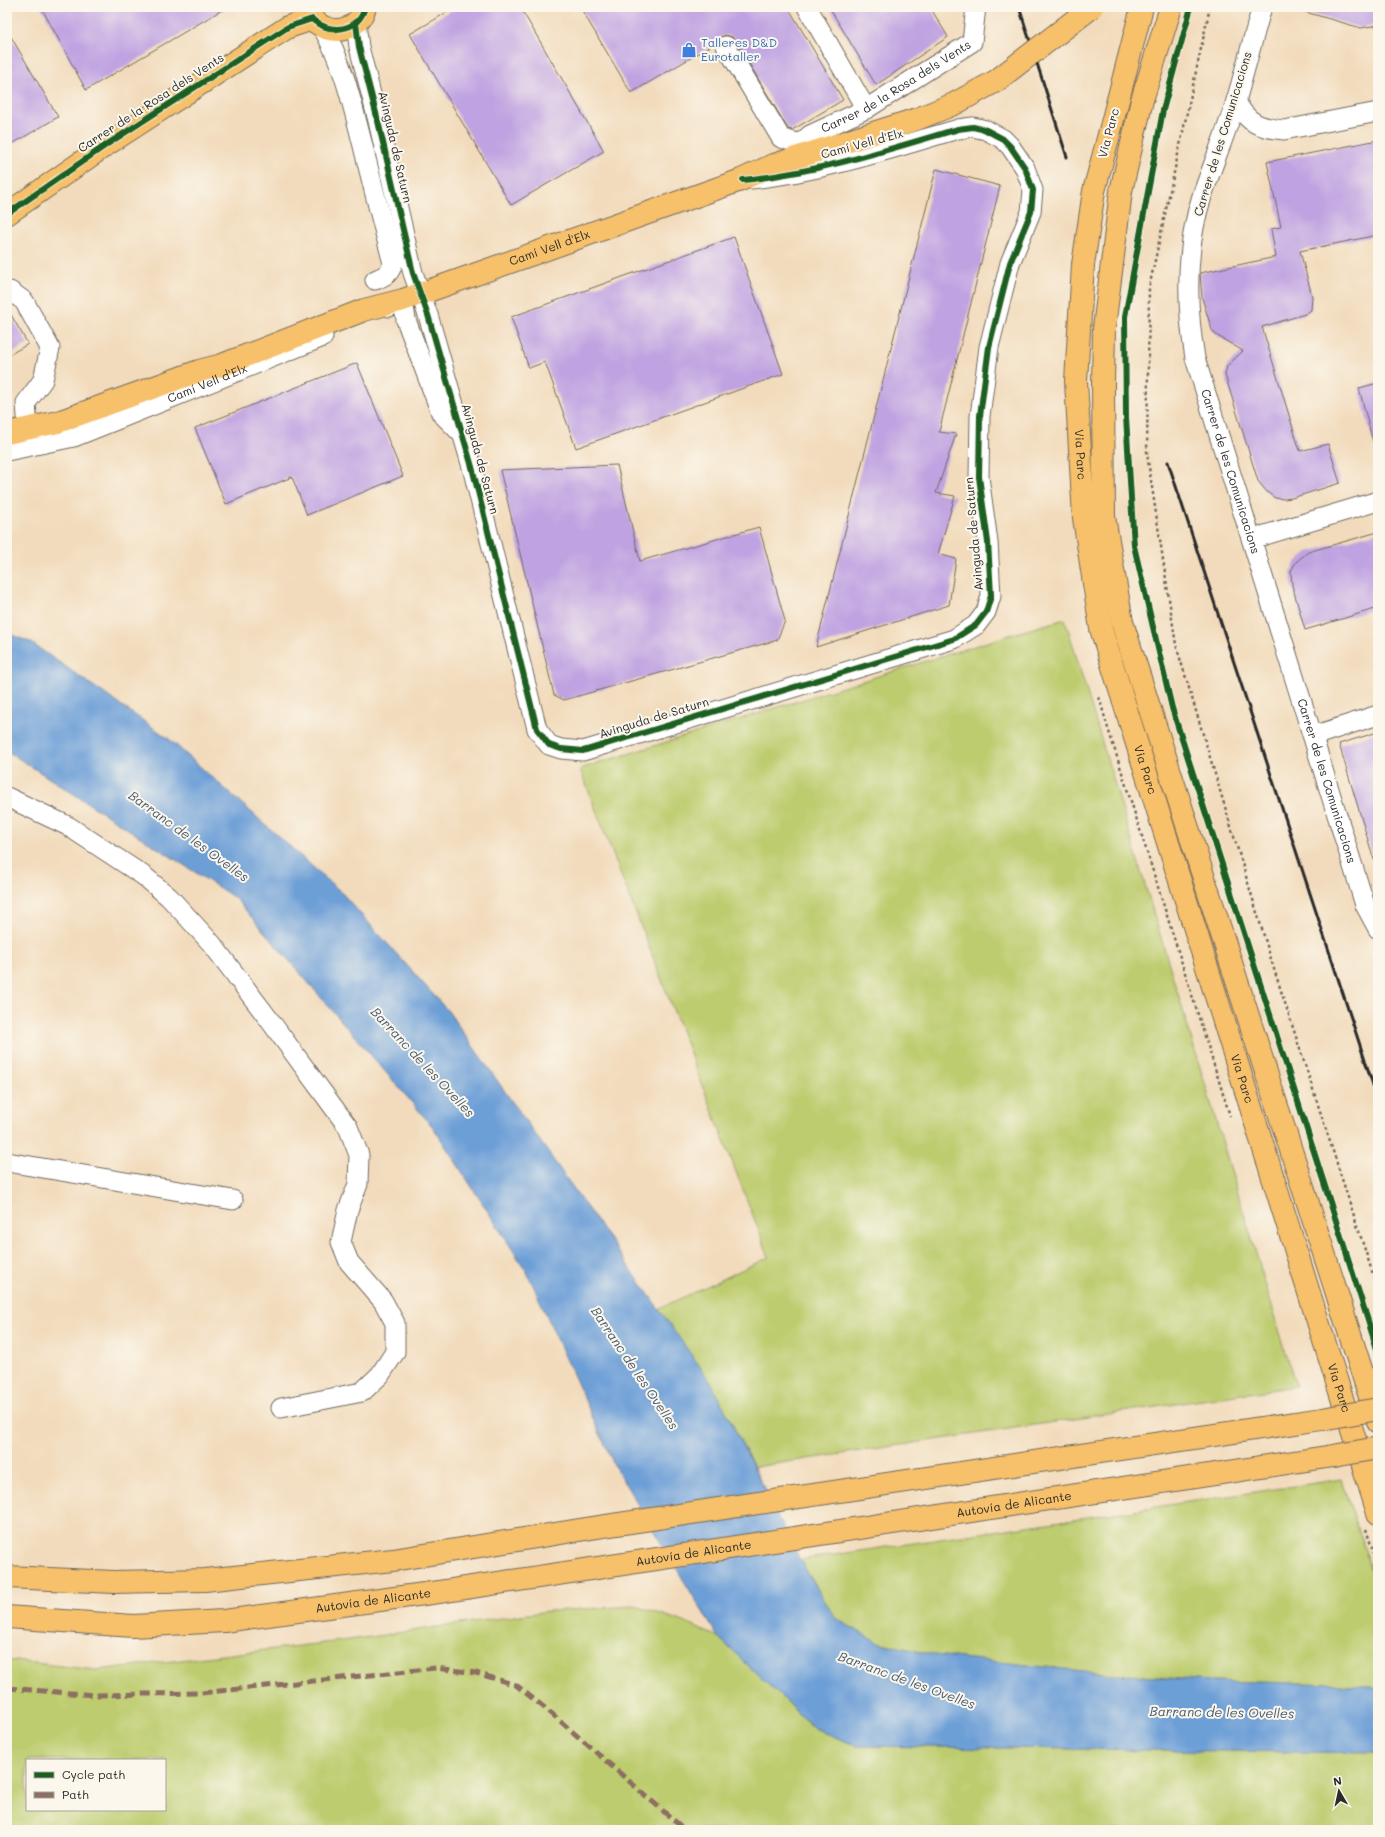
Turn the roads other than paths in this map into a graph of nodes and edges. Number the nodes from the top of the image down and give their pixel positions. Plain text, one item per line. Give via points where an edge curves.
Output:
1 (807, 7) edge
2 (976, 7) edge
3 (1092, 7) edge
4 (1142, 7) edge
5 (1171, 7) edge
6 (1262, 7) edge
7 (311, 15) edge
8 (360, 15) edge
9 (726, 46) dead end
10 (1236, 101) junction
11 (866, 109) junction
12 (1378, 112) edge
13 (378, 121) junction
14 (358, 126) junction
15 (986, 130) joint
16 (802, 150) junction
17 (743, 180) junction
18 (7, 214) edge
19 (375, 280) dead end
20 (7, 292) edge
21 (411, 296) junction
22 (17, 431) edge
23 (7, 451) edge
24 (1378, 501) edge
25 (1252, 539) junction
26 (1378, 715) edge
27 (1313, 736) junction
28 (7, 797) edge
29 (1378, 927) edge
30 (7, 1162) edge
31 (233, 1200) dead end
32 (281, 1408) dead end
33 (1378, 1409) edge
34 (1378, 1422) edge
35 (1378, 1448) edge
36 (1378, 1513) edge
37 (7, 1577) edge
38 (7, 1617) edge
39 (133, 1626) junction
40 (7, 1632) edge

1 - 11 street
2 - 11 street, Carrer de la Rosa dels Vents via 972,42
3 - 16 main road, Camí Vell d'Elx, bridge via 996,81 958,102 917,119
4 - 36 main road, Via Parc, bridge via 1094,191 1083,265 1076,381 1084,518 1101,629
5 - 34 main road, Via Parc, bridge via 1142,100 1121,191 1104,328 1104,517 1122,622
6 - 10 street, Carrer de les Comunicacions
7 - 8 main road via 331,30 340,30
7 - 14 street via 332,44
7 - 18 main road, Carrer de la Rosa dels Vents via 106,145
8 - 13 street, Avinguda de Saturn via 359,47
9 - 16 street via 781,138
10 - 12 street via 1250,121 1271,129 1284,130
10 - 25 street, Carrer de les Comunicacions via 1202,197 1193,234 1188,272 1189,322 1194,358
11 - 16 street, Carrer de la Rosa dels Vents via 810,135
13 - 14 street, Avinguda de Saturn
13 - 21 street, Avinguda de Saturn via 413,273
14 - 19 street via 393,264 386,276
15 - 17 street, Camí Vell d'Elx via 973,127 958,128 847,162
15 - 21 street, Avinguda de Saturn via 1010,146 1025,168 1033,190 1031,212 1010,263 989,347 980,416 979,477 988,542 991,596 986,612 976,625 954,639 583,751 562,749 549,744 537,729 463,434 441,412 406,320
16 - 17 main road, Camí Vell d'Elx
17 - 21 main road, Camí Vell d'Elx
20 - 22 street via 10,291 24,301 50,348 43,380 26,403
21 - 22 main road, Camí Vell d'Elx via 364,310 222,365 58,422
21 - 23 street, Camí Vell d'Elx via 293,350 74,437
24 - 25 street
25 - 27 street, Carrer de les Comunicacions
26 - 27 street
27 - 29 street, Carrer de les Comunicacions via 1365,905
28 - 32 street via 68,826 144,876 169,897 212,944 348,1128 359,1155 358,1184 348,1210 341,1242 349,1262 383,1301 395,1323 395,1352 380,1375 362,1392
30 - 31 street
33 - 37 main road, bridge via 393,1560 205,1580 114,1582
35 - 39 main road, Autovía de Alicante, bridge via 432,1593 224,1621
38 - 39 main road, Autovía de Alicante
39 - 40 main road via 69,1636

